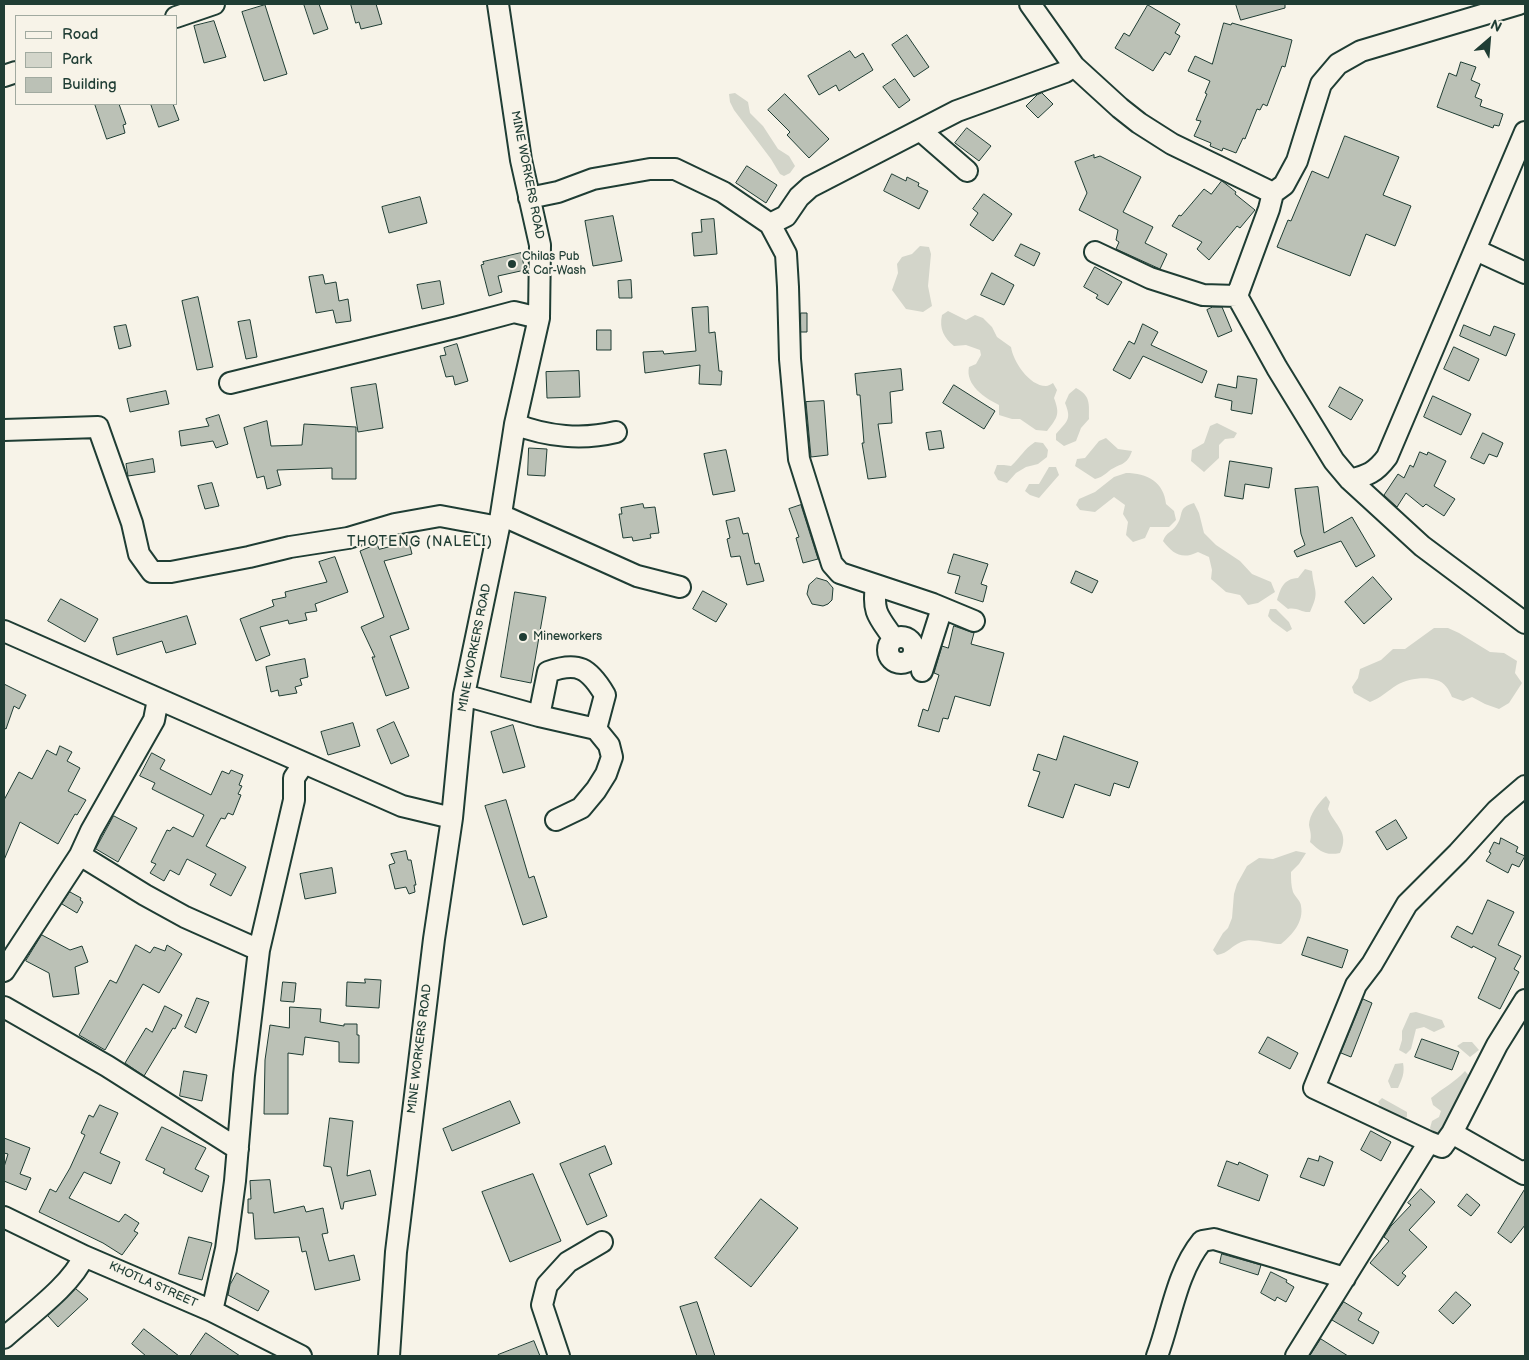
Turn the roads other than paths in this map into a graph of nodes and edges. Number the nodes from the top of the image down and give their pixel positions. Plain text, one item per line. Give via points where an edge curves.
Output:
1 (214, 4) edge
2 (498, 4) edge
3 (1030, 4) edge
4 (1519, 4) edge
5 (178, 16) edge
6 (1074, 66) junction
7 (921, 131) junction
8 (1525, 132) edge
9 (967, 171) dead end
10 (1273, 193) junction
11 (529, 198) junction
12 (770, 224) junction
13 (1476, 250) junction
14 (1095, 252) dead end
15 (1525, 273) edge
16 (1237, 296) junction
17 (539, 318) junction
18 (230, 383) dead end
19 (515, 424) junction
20 (4, 430) edge
21 (616, 432) dead end
22 (1350, 480) junction
23 (500, 521) junction
24 (876, 586) junction
25 (680, 588) dead end
26 (942, 608) junction
27 (974, 621) dead end
28 (1525, 623) edge
29 (4, 630) edge
30 (464, 695) junction
31 (158, 699) junction
32 (539, 716) junction
33 (596, 729) junction
34 (304, 762) junction
35 (1525, 786) edge
36 (452, 818) junction
37 (556, 820) dead end
38 (80, 856) junction
39 (259, 950) junction
40 (4, 971) edge
41 (1525, 1000) edge
42 (4, 1007) edge
43 (1452, 1133) junction
44 (1428, 1142) junction
45 (238, 1149) junction
46 (1525, 1171) edge
47 (4, 1218) edge
48 (602, 1242) dead end
49 (84, 1256) junction
50 (1345, 1278) junction
51 (212, 1311) junction
52 (4, 1338) edge
53 (300, 1356) edge
54 (389, 1356) edge
55 (559, 1356) edge
56 (1157, 1356) edge
57 (1296, 1356) edge

1 - 5 street
2 - 11 street, MINE WORKERS ROAD
3 - 6 street
4 - 10 street via 1360,51 1338,64 1321,84 1297,161 1284,185
6 - 7 street via 965,107
6 - 10 street via 1120,108 1172,144
7 - 9 street
7 - 12 street via 810,187 786,216
8 - 13 street
10 - 16 street
11 - 12 street via 558,192 593,179 650,169 675,169 722,192
11 - 17 street, MINE WORKERS ROAD via 540,245
12 - 24 street via 786,254 790,359 799,459 832,564 840,573
13 - 15 street
13 - 22 street via 1387,457 1368,475
14 - 16 street via 1150,278 1203,294
16 - 22 street via 1334,461
17 - 18 street via 514,312
17 - 19 street, MINE WORKERS ROAD
19 - 21 street via 563,436 594,437
19 - 23 street, MINE WORKERS ROAD
20 - 23 street via 98,427 132,523 139,554 152,572 172,572 249,558 440,516
22 - 28 street via 1422,546
23 - 25 street via 637,576
23 - 30 street, MINE WORKERS ROAD
24 - 26 street
24 - 26 street via 876,610 894,639 888,646 893,660 920,663
26 - 27 street
29 - 31 street
30 - 32 street
30 - 36 street, MINE WORKERS ROAD
31 - 34 street
31 - 38 street via 154,720
32 - 33 street
32 - 33 street via 548,672 565,666 581,668 595,678 605,694
33 - 37 street via 609,745 612,757 606,774 581,808
34 - 36 street via 402,806
34 - 39 street via 294,778 294,800
35 - 44 street via 1497,810 1407,904 1356,985 1314,1088
36 - 54 street, MINE WORKERS ROAD via 397,1242
38 - 39 street via 184,917
38 - 40 street
39 - 45 street
41 - 43 street via 1497,1045
42 - 45 street via 107,1066
43 - 44 street via 1442,1147
43 - 46 street via 1524,1174
44 - 50 street
45 - 51 street via 226,1249
47 - 49 street, KHOTLA STREET
48 - 55 street via 568,1262 548,1285 542,1305
49 - 51 street, KHOTLA STREET
49 - 52 street via 79,1268
50 - 56 street via 1214,1239 1202,1241 1192,1254
50 - 57 street
51 - 53 street, KHOTLA STREET

